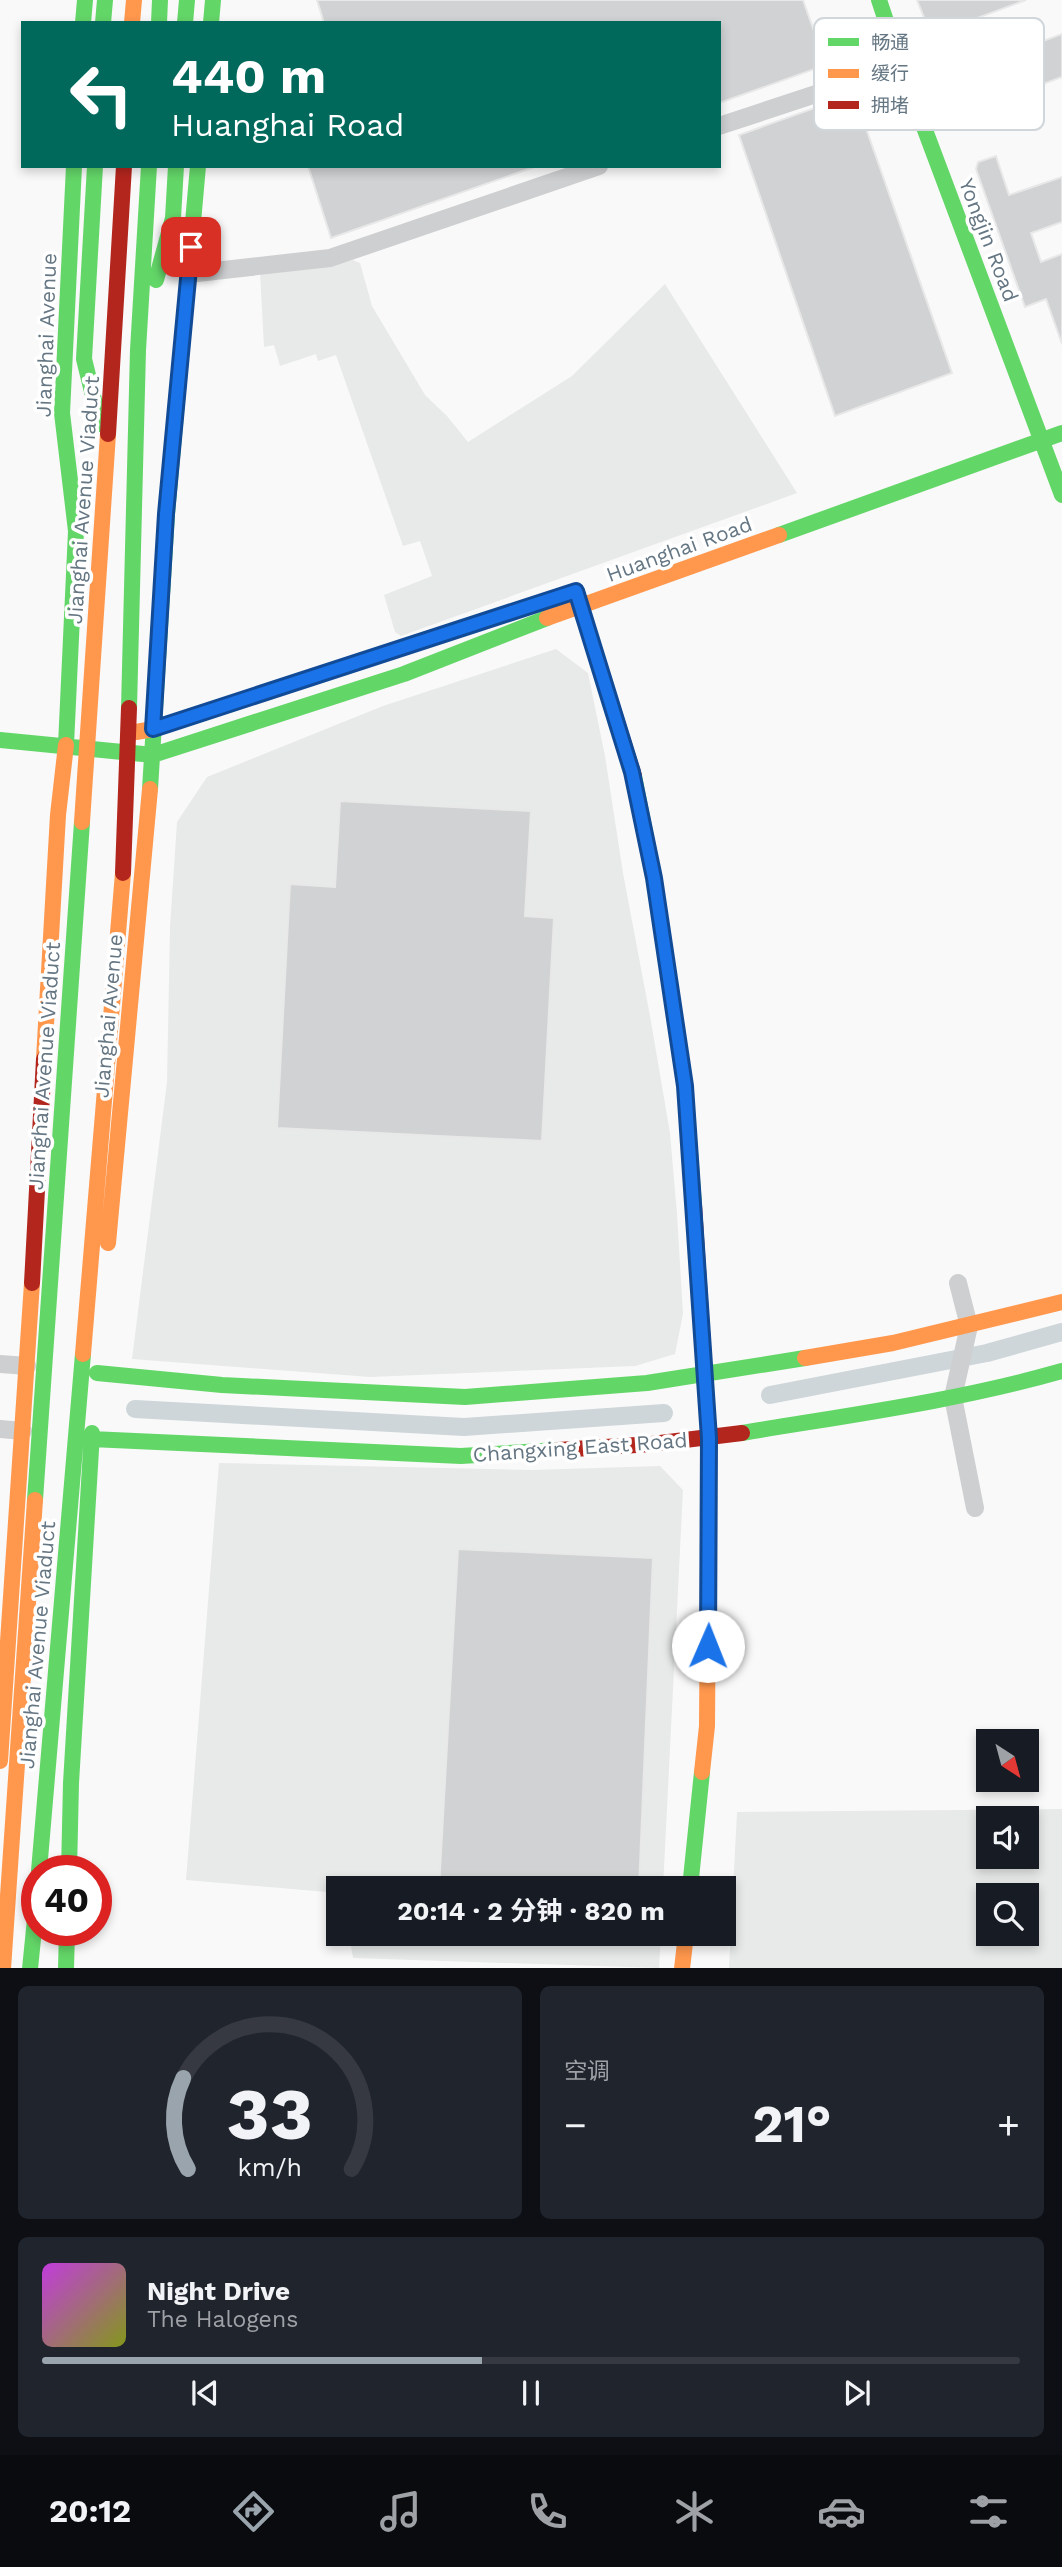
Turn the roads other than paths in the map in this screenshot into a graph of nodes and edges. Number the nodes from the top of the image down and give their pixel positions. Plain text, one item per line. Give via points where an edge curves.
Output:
1 (85, 0) edge
2 (104, 0) edge
3 (134, 0) edge
4 (160, 0) edge
5 (187, 0) edge
6 (214, 0) edge
7 (879, 0) edge
8 (885, 18) edge
9 (83, 21) edge
10 (103, 21) edge
11 (132, 21) edge
12 (159, 21) edge
13 (185, 21) edge
14 (211, 21) edge
15 (814, 95) edge
16 (721, 125) edge
17 (925, 130) edge
18 (74, 168) edge
19 (95, 168) edge
20 (124, 168) edge
21 (149, 168) edge
22 (176, 168) edge
23 (198, 168) edge
24 (593, 168) edge
25 (188, 274) junction
26 (138, 350) junction
27 (1062, 417) edge
28 (1040, 433) junction
29 (1062, 433) edge
30 (107, 455) junction
31 (1062, 495) edge
32 (579, 599) junction
33 (153, 729) junction
34 (0, 740) edge
35 (66, 745) junction
36 (153, 755) junction
37 (958, 1283) dead end
38 (1062, 1302) edge
39 (969, 1326) junction
40 (0, 1364) edge
41 (27, 1366) junction
42 (1062, 1371) edge
43 (97, 1373) junction
44 (704, 1373) junction
45 (953, 1397) junction
46 (0, 1429) edge
47 (23, 1431) junction
48 (709, 1438) junction
49 (91, 1439) junction
50 (975, 1508) dead end
51 (0, 1762) edge
52 (40, 1855) edge
53 (69, 1855) edge
54 (691, 1876) edge
55 (32, 1946) edge
56 (67, 1946) edge
57 (685, 1946) edge
58 (4, 1968) edge
59 (30, 1968) edge
60 (66, 1968) edge
61 (682, 1968) edge

1 - 9 main road
2 - 10 main road
3 - 11 main road
4 - 12 main road
5 - 13 main road
6 - 14 main road
7 - 8 main road, Yongjin Road
15 - 16 street
17 - 28 main road, Yongjin Road
18 - 35 main road, Jianghai Avenue via 62,412 76,531
19 - 30 main road via 84,359
20 - 30 main road, Jianghai Avenue Viaduct
21 - 26 main road, Jianghai Avenue Viaduct
22 - 26 main road via 173,218
23 - 25 main road, Jianghai Avenue
24 - 25 street via 330,258
25 - 33 main road, Jianghai Avenue via 166,514
26 - 52 main road, Jianghai Avenue Viaduct via 125,853
27 - 28 main road, Huanghai Road
28 - 29 main road, Huanghai Road
28 - 31 main road, Yongjin Road
28 - 32 main road, Huanghai Road
30 - 58 main road, Jianghai Avenue Viaduct
32 - 33 main road, Huanghai Road
32 - 36 main road, Huanghai Road via 404,674
32 - 44 main road via 632,772 654,878 685,1086
33 - 35 main road, Huanghai Road
33 - 36 main road, Jianghai Avenue
34 - 35 main road, Huanghai Road
35 - 36 main road, Huanghai Road
35 - 41 main road, Jianghai Avenue via 58,815
36 - 43 main road, Jianghai Avenue
37 - 39 street
38 - 39 main road
39 - 44 main road
39 - 45 street
40 - 41 street
41 - 47 main road, Jianghai Avenue
42 - 45 main road, Changxing East Road
43 - 44 main road via 222,1385 465,1397 647,1383
43 - 49 main road, Jianghai Avenue
44 - 48 main road
45 - 48 main road, Changxing East Road
45 - 50 street
46 - 47 street
47 - 51 main road, Jianghai Avenue
48 - 49 main road, Changxing East Road via 461,1455
48 - 54 main road via 707,1726
49 - 53 main road, Jianghai Avenue
55 - 59 main road
56 - 60 main road
57 - 61 main road

